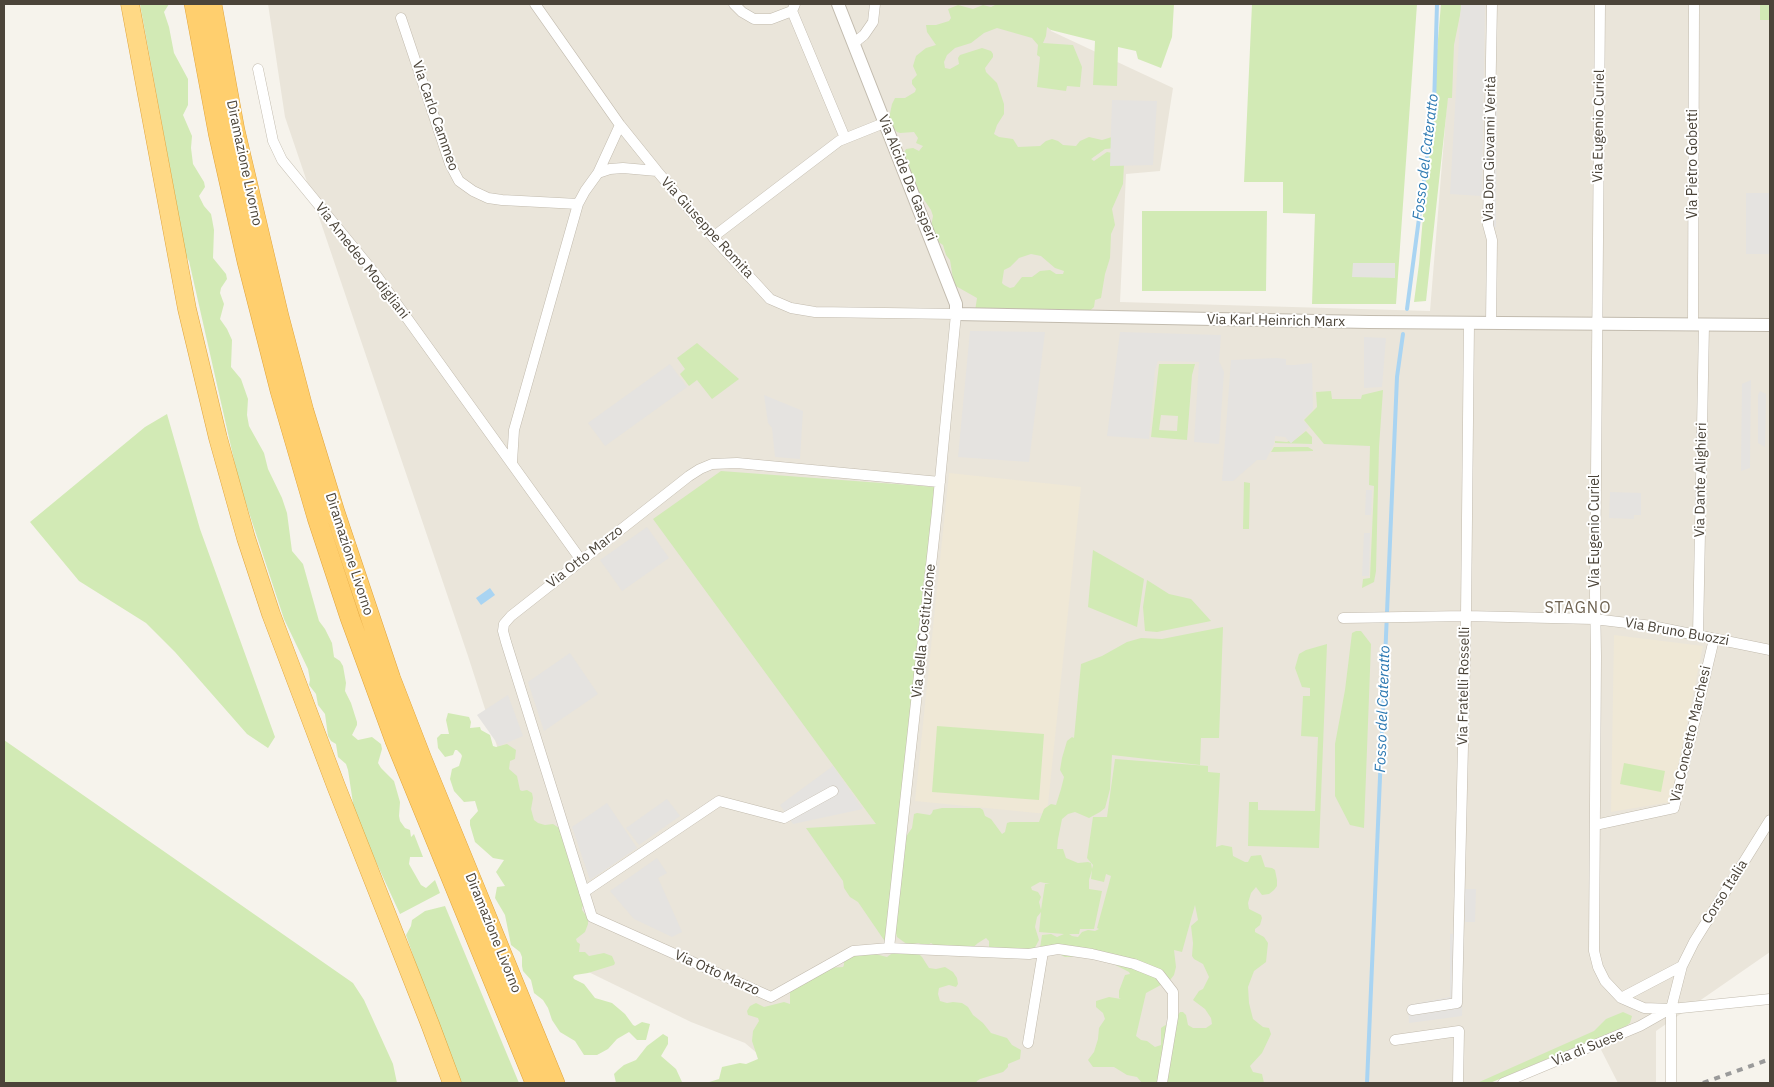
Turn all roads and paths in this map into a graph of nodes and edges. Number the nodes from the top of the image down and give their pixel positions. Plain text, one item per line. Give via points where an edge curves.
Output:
1 (120, 4) edge
2 (130, 4) edge
3 (194, 4) edge
4 (212, 4) edge
5 (535, 4) edge
6 (734, 4) edge
7 (838, 4) edge
8 (875, 4) edge
9 (1492, 4) edge
10 (1600, 4) edge
11 (1694, 4) edge
12 (794, 7) edge
13 (401, 18) dead end
14 (854, 43) junction
15 (258, 69) dead end
16 (884, 123) junction
17 (620, 125) junction
18 (845, 138) junction
19 (656, 171) junction
20 (598, 172) junction
21 (578, 204) junction
22 (713, 237) junction
23 (956, 314) junction
24 (1469, 323) junction
25 (1491, 323) junction
26 (1596, 324) junction
27 (1698, 325) junction
28 (1770, 325) edge
29 (514, 430) junction
30 (496, 441) junction
31 (512, 462) junction
32 (940, 482) junction
33 (581, 560) junction
34 (1466, 616) junction
35 (1343, 618) dead end
36 (1594, 619) junction
37 (1698, 635) junction
38 (1714, 638) junction
39 (1770, 650) edge
40 (833, 790) dead end
41 (345, 819) junction
42 (1770, 820) edge
43 (1595, 825) junction
44 (584, 892) junction
45 (889, 948) junction
46 (1043, 952) junction
47 (1682, 966) junction
48 (1622, 998) junction
49 (1770, 999) edge
50 (1671, 1009) junction
51 (1412, 1010) dead end
52 (1395, 1040) dead end
53 (1028, 1043) dead end
54 (1671, 1082) edge
55 (441, 1083) edge
56 (452, 1083) edge
57 (535, 1083) edge
58 (555, 1083) edge
59 (1162, 1083) edge
60 (1458, 1083) edge
61 (1503, 1083) edge

1 - 41 highway via 177,308 208,440 261,614
2 - 41 highway via 187,309 218,438 271,614
3 - 57 highway, Diramazione Livorno via 247,262 317,518 415,794
4 - 58 highway, Diramazione Livorno via 235,130 279,316 304,411 358,583 390,678
5 - 17 street, Via Giuseppe Romita
6 - 12 street via 754,19 770,19
7 - 14 street, Via Alcide De Gasperi
8 - 14 street via 873,22
9 - 25 street, Via Don Giovanni Verità via 1488,225 1492,240
10 - 26 street, Via Eugenio Curiel
11 - 27 street, Via Pietro Gobetti
12 - 18 street
13 - 21 street, Via Carlo Cammeo via 450,164 459,181 488,198
14 - 16 street, Via Alcide De Gasperi
15 - 30 street, Via Amedeo Modigliani via 273,141 282,160 376,275
16 - 18 street
16 - 23 street, Via Alcide De Gasperi via 956,304
17 - 19 street, Via Giuseppe Romita
17 - 20 street
18 - 22 street
19 - 20 street via 624,168
19 - 22 street, Via Giuseppe Romita
20 - 21 street
21 - 29 street
22 - 23 street, Via Giuseppe Romita via 770,298 791,308 815,312
23 - 24 street, Via Karl Heinrich Marx
23 - 32 street, Via della Costituzione
24 - 25 street, Via Karl Heinrich Marx
24 - 34 street, Via Fratelli Rosselli
25 - 26 street, Via Karl Heinrich Marx
26 - 27 street, Via Karl Heinrich Marx
26 - 36 street, Via Eugenio Curiel
27 - 28 street, Via Karl Heinrich Marx
27 - 37 street, Via Dante Alighieri
29 - 30 street
29 - 31 street
30 - 31 street, Via Amedeo Modigliani
31 - 33 street, Via Amedeo Modigliani
32 - 33 street, Via Otto Marzo via 737,463 712,464 689,476
32 - 45 street, Via della Costituzione
33 - 44 street, Via Otto Marzo via 511,616 503,631
34 - 35 street, Via Bruno Buozzi
34 - 36 street, Via Bruno Buozzi
34 - 51 street, Via Fratelli Rosselli via 1457,1003
36 - 37 street, Via Bruno Buozzi
36 - 43 street, Via Eugenio Curiel
37 - 38 street, Via Bruno Buozzi
38 - 39 street, Via Bruno Buozzi
38 - 43 street, Via Concetto Marchesi via 1674,808
40 - 44 street via 784,818 719,801
41 - 55 highway
41 - 56 highway
42 - 47 street, Corso Italia
43 - 48 street, Via Eugenio Curiel via 1594,951 1605,981
44 - 45 street, Via Otto Marzo via 592,917 771,997 853,951
45 - 46 street, Via Otto Marzo
46 - 53 street
46 - 59 street, Via Otto Marzo via 1058,949 1092,954 1159,974 1173,992 1173,1017
47 - 48 street
47 - 50 street, Corso Italia
48 - 50 street, Via Eugenio Curiel via 1644,1008
49 - 50 street, Via Eugenio Curiel
50 - 54 street, Corso Italia
50 - 61 street, Via di Suese via 1640,1026
52 - 60 street via 1459,1031

